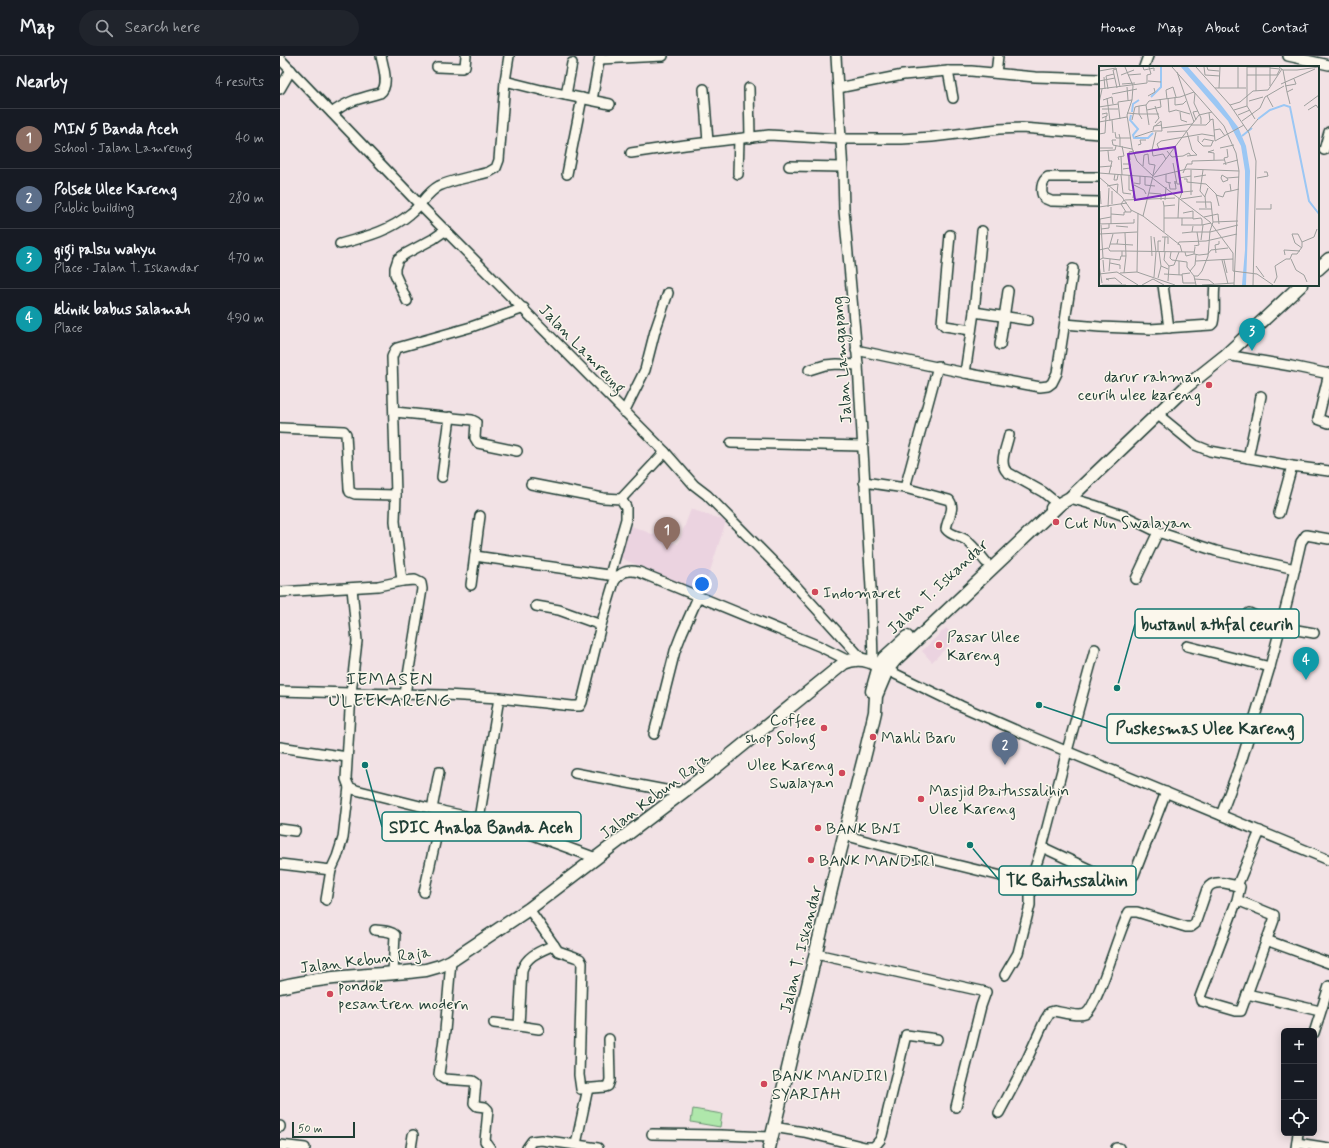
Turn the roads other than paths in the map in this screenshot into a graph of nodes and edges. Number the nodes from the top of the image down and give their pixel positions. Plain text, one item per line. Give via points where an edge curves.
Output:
1 (381, 56) edge
2 (466, 56) edge
3 (509, 56) edge
4 (663, 56) edge
5 (836, 56) edge
6 (998, 56) edge
7 (1148, 56) edge
8 (1288, 56) edge
9 (600, 58) edge
10 (280, 59) edge
11 (572, 63) dead end
12 (1329, 65) edge
13 (1144, 66) edge
14 (437, 67) dead end
15 (291, 70) junction
16 (948, 71) junction
17 (996, 73) junction
18 (1099, 79) edge
19 (505, 81) junction
20 (748, 88) dead end
21 (838, 88) junction
22 (280, 89) edge
23 (704, 89) dead end
24 (566, 95) junction
25 (582, 98) junction
26 (953, 98) dead end
27 (592, 100) junction
28 (610, 104) dead end
29 (332, 113) junction
30 (1329, 132) edge
31 (1099, 134) edge
32 (750, 138) junction
33 (739, 139) junction
34 (840, 139) junction
35 (708, 142) junction
36 (1324, 150) dead end
37 (631, 153) dead end
38 (789, 166) dead end
39 (842, 167) junction
40 (567, 174) dead end
41 (738, 174) dead end
42 (1099, 177) edge
43 (1099, 202) edge
44 (420, 205) junction
45 (446, 230) junction
46 (982, 231) dead end
47 (950, 234) dead end
48 (340, 244) dead end
49 (1329, 259) edge
50 (1319, 268) edge
51 (1073, 269) dead end
52 (1164, 286) edge
53 (1215, 286) edge
54 (1300, 286) edge
55 (1008, 291) dead end
56 (668, 293) dead end
57 (407, 301) dead end
58 (524, 308) junction
59 (974, 312) junction
60 (1004, 317) junction
61 (1028, 320) dead end
62 (1065, 324) junction
63 (1170, 328) junction
64 (971, 330) junction
65 (1000, 345) dead end
66 (856, 350) junction
67 (1226, 355) junction
68 (858, 366) junction
69 (938, 366) junction
70 (809, 370) dead end
71 (965, 373) junction
72 (1329, 374) edge
73 (1261, 396) dead end
74 (394, 412) junction
75 (624, 412) junction
76 (1157, 414) junction
77 (450, 417) junction
78 (1329, 423) edge
79 (280, 428) edge
80 (1009, 435) dead end
81 (731, 443) dead end
82 (862, 446) junction
83 (517, 451) dead end
84 (665, 452) junction
85 (1248, 458) junction
86 (1292, 466) junction
87 (1329, 471) edge
88 (442, 477) dead end
89 (864, 482) junction
90 (531, 484) dead end
91 (905, 488) junction
92 (396, 495) junction
93 (1070, 498) junction
94 (621, 499) junction
95 (1059, 505) junction
96 (1279, 513) dead end
97 (480, 516) dead end
98 (1158, 532) junction
99 (1329, 539) edge
100 (475, 556) junction
101 (986, 562) junction
102 (1295, 569) junction
103 (614, 575) junction
104 (1136, 579) dead end
105 (402, 580) junction
106 (471, 585) dead end
107 (352, 588) junction
108 (280, 592) edge
109 (698, 597) junction
110 (536, 606) dead end
111 (1249, 614) dead end
112 (601, 625) junction
113 (1280, 627) junction
114 (1314, 633) dead end
115 (1187, 646) dead end
116 (1096, 649) dead end
117 (849, 661) junction
118 (875, 664) junction
119 (1270, 667) junction
120 (280, 691) edge
121 (351, 693) junction
122 (405, 694) junction
123 (499, 698) junction
124 (654, 734) dead end
125 (280, 747) edge
126 (1067, 751) junction
127 (347, 757) junction
128 (439, 772) dead end
129 (575, 774) dead end
130 (349, 787) junction
131 (1166, 792) junction
132 (681, 793) junction
133 (432, 809) junction
134 (442, 811) junction
135 (1222, 815) junction
136 (479, 819) junction
137 (280, 829) edge
138 (295, 831) dead end
139 (1260, 831) junction
140 (844, 835) junction
141 (1042, 847) junction
142 (596, 858) junction
143 (1329, 860) edge
144 (280, 864) edge
145 (331, 870) junction
146 (1091, 870) dead end
147 (1134, 875) dead end
148 (1030, 883) junction
149 (1237, 886) junction
150 (424, 892) dead end
151 (326, 900) dead end
152 (1237, 900) junction
153 (529, 909) junction
154 (375, 930) dead end
155 (1266, 940) junction
156 (554, 945) junction
157 (816, 954) junction
158 (451, 961) junction
159 (1329, 963) edge
160 (393, 972) junction
161 (1005, 975) dead end
162 (1329, 986) edge
163 (280, 987) edge
164 (1247, 994) junction
165 (1320, 1011) junction
166 (494, 1023) dead end
167 (519, 1026) junction
168 (1315, 1028) edge
169 (539, 1029) dead end
170 (609, 1039) dead end
171 (937, 1039) dead end
172 (588, 1088) junction
173 (956, 1107) dead end
174 (999, 1113) dead end
175 (652, 1134) dead end
176 (413, 1135) dead end
177 (1298, 1136) edge
178 (771, 1137) edge
179 (576, 1144) junction
180 (280, 1145) edge
181 (1297, 1146) edge
182 (305, 1148) edge
183 (411, 1148) edge
184 (490, 1148) edge
185 (496, 1148) edge
186 (527, 1148) edge
187 (598, 1148) edge
188 (1116, 1148) edge
189 (1119, 1148) edge
190 (1329, 1148) edge

1 - 29 street via 386,84 384,90 355,99
2 - 14 street via 465,66 462,68
3 - 19 street
4 - 9 street
5 - 21 street, Jalan Lamgapang
6 - 17 street
7 - 13 street
8 - 12 street
9 - 27 street
10 - 15 street, Jalan Lamreung
11 - 24 street
15 - 22 street
15 - 29 street, Jalan Lamreung
16 - 17 street
16 - 21 street
16 - 26 street
17 - 18 street
19 - 24 street
19 - 44 street via 499,160 496,168 438,187 426,196
20 - 32 street
21 - 34 street, Jalan Lamgapang
23 - 35 street
24 - 25 street
25 - 27 street
25 - 40 street
27 - 28 street
29 - 44 street, Jalan Lamreung
30 - 36 street
31 - 34 street via 1022,128 932,137
32 - 33 street
32 - 34 street via 777,135
33 - 35 street
33 - 41 street
34 - 39 street, Jalan Lamgapang
35 - 37 street
38 - 39 street
39 - 66 street, Jalan Lamgapang
42 - 43 street via 1048,177 1043,182 1042,194 1051,201
44 - 45 street, Jalan Lamreung
44 - 48 street via 411,214 385,230
45 - 57 street via 398,259 395,274
45 - 58 street, Jalan Lamreung
46 - 59 street
47 - 64 street via 942,323 945,326
49 - 50 street
51 - 62 street
52 - 63 street
53 - 63 street via 1213,323
54 - 67 street, Jalan T. Iskandar
55 - 60 street
56 - 75 street via 645,370
58 - 74 street via 394,350
58 - 75 street, Jalan Lamreung
59 - 60 street
59 - 64 street
60 - 61 street
60 - 65 street
62 - 63 street
62 - 71 street via 1057,373 1048,386
64 - 71 street
66 - 68 street, Jalan Lamgapang
66 - 69 street
67 - 72 street
67 - 76 street, Jalan T. Iskandar
68 - 70 street via 837,364
68 - 82 street, Jalan Lamgapang
69 - 71 street
69 - 91 street
72 - 78 street via 1318,419
73 - 85 street
74 - 77 street
74 - 92 street
75 - 84 street, Jalan Lamreung
76 - 85 street via 1202,449
76 - 93 street, Jalan T. Iskandar
77 - 83 street via 475,421 475,438 478,443
77 - 88 street
79 - 92 street via 344,431 350,492
80 - 95 street via 1003,467
81 - 82 street
82 - 89 street, Jalan Lamgapang
84 - 94 street
84 - 118 street, Jalan Lamreung
85 - 86 street
86 - 87 street
86 - 96 street
89 - 91 street
89 - 118 street, Jalan Lamgapang
90 - 94 street
91 - 101 street via 949,500 952,505 947,530 968,541
92 - 105 street via 394,521
93 - 95 street, Jalan T. Iskandar
93 - 98 street via 1094,504
94 - 103 street via 627,513
95 - 101 street, Jalan T. Iskandar via 1039,514
95 - 118 street, Jalan T. Iskandar via 894,661
97 - 100 street
98 - 102 street via 1216,551
98 - 104 street
99 - 102 street via 1306,536 1303,538
100 - 103 street
100 - 106 street
101 - 118 street, Jalan T. Iskandar via 890,653
102 - 113 street
103 - 109 street via 627,571 639,572
103 - 112 street
105 - 107 street via 378,586
105 - 122 street via 418,580 422,589
107 - 108 street
107 - 121 street via 357,641
109 - 117 street via 819,646
109 - 124 street via 675,651
110 - 112 street via 559,610
111 - 113 street
112 - 123 street via 580,706
113 - 114 street
113 - 119 street
115 - 119 street
116 - 126 street
117 - 118 street, Jalan Kebun Raja via 856,659
117 - 132 street, Jalan Kebun Raja
118 - 126 street via 961,706
118 - 140 street, Jalan T. Iskandar via 871,692 875,712
119 - 135 street
120 - 121 street
121 - 122 street
121 - 127 street
122 - 123 street
123 - 136 street
125 - 127 street
126 - 131 street
126 - 141 street
127 - 130 street via 346,779
128 - 133 street
129 - 132 street
130 - 133 street
130 - 145 street via 341,848
131 - 135 street
131 - 147 street
132 - 142 street, Jalan Kebun Raja
133 - 134 street
134 - 136 street
134 - 150 street
135 - 139 street
136 - 142 street
137 - 138 street
139 - 143 street
139 - 149 street
140 - 148 street via 932,860
140 - 157 street, Jalan T. Iskandar
141 - 146 street
141 - 148 street
142 - 153 street, Jalan Kebun Raja
144 - 145 street
145 - 151 street
148 - 161 street via 1030,905 1018,953
149 - 152 street via 1240,889
149 - 174 street via 1216,882 1210,884 1195,924 1191,927 1130,912 1090,1009 1080,1015 1050,1012
152 - 155 street via 1274,916
152 - 164 street via 1200,999 1239,1012
153 - 156 street
153 - 158 street, Jalan Kebun Raja
154 - 160 street via 395,935
155 - 159 street
155 - 164 street
156 - 167 street via 531,957 524,965
156 - 172 street via 558,951 580,959 582,963 578,1075 581,1088
157 - 173 street via 986,992
157 - 178 street, Jalan T. Iskandar
158 - 160 street, Jalan Kebun Raja via 426,970
158 - 184 street via 439,1074 441,1078 476,1083 474,1103 488,1110 485,1141
160 - 163 street, Jalan Kebun Raja via 325,978
162 - 165 street
164 - 165 street
165 - 168 street
166 - 167 street
167 - 169 street
170 - 172 street via 609,1083 605,1087
171 - 178 street via 906,1035 882,1135 874,1147 864,1147 804,1132
172 - 179 street
175 - 178 street
176 - 183 street
177 - 181 street
179 - 186 street via 541,1140 532,1141
179 - 187 street
180 - 182 street
181 - 190 street
184 - 185 street
188 - 189 street

